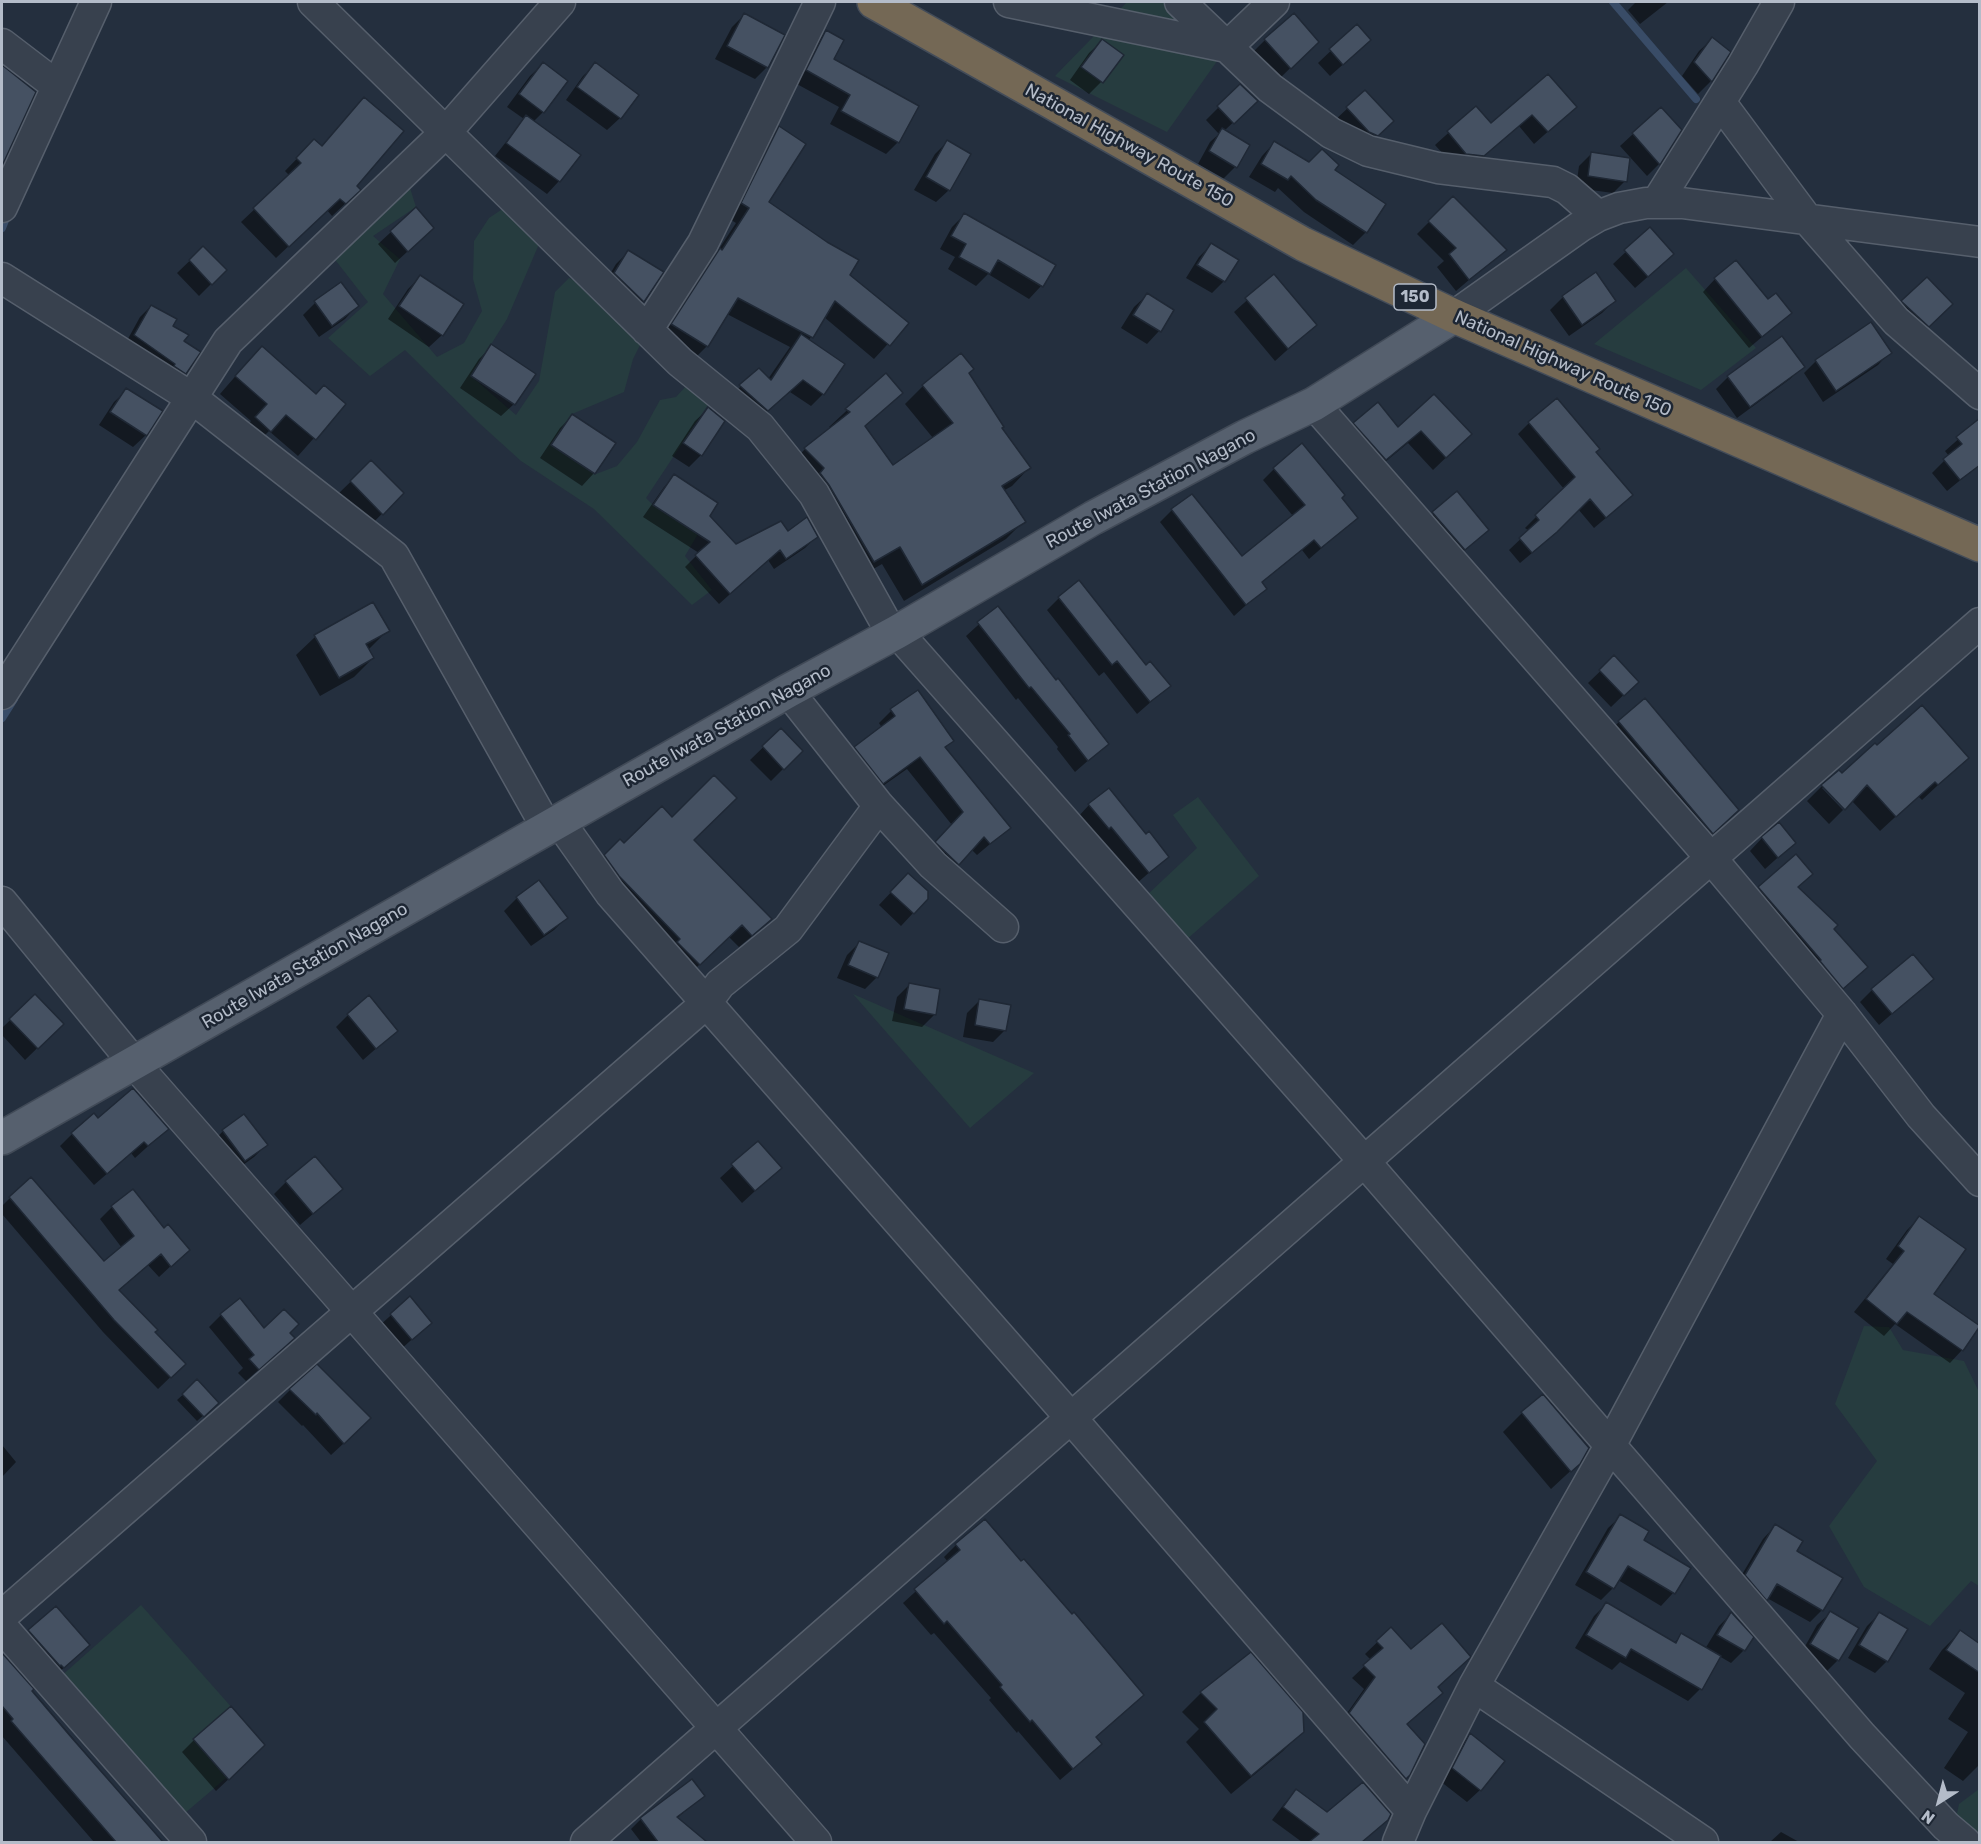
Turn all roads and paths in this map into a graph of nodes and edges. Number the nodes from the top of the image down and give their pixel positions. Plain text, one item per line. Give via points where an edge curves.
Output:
1 (96, 2) edge
2 (313, 2) edge
3 (560, 2) edge
4 (820, 2) edge
5 (874, 2) edge
6 (1009, 2) edge
7 (1180, 2) edge
8 (1274, 2) edge
9 (1779, 2) edge
10 (2, 44) edge
11 (1227, 47) junction
12 (57, 86) junction
13 (1720, 102) junction
14 (446, 132) junction
15 (1657, 202) junction
16 (2, 207) edge
17 (1598, 216) junction
18 (1807, 219) junction
19 (1980, 242) edge
20 (2, 278) edge
21 (1454, 316) junction
22 (647, 330) junction
23 (195, 393) junction
24 (1980, 394) edge
25 (1314, 404) junction
26 (1980, 545) edge
27 (1980, 623) edge
28 (894, 633) junction
29 (788, 691) junction
30 (2, 694) edge
31 (879, 806) junction
32 (553, 824) junction
33 (1711, 858) junction
34 (2, 902) edge
35 (1003, 927) dead end
36 (706, 1003) junction
37 (1842, 1014) junction
38 (134, 1063) junction
39 (2, 1138) edge
40 (1364, 1161) junction
41 (1980, 1181) edge
42 (351, 1311) junction
43 (1071, 1418) junction
44 (1610, 1446) junction
45 (2, 1616) edge
46 (2, 1627) edge
47 (1474, 1686) junction
48 (716, 1728) junction
49 (1411, 1810) junction
50 (191, 1842) edge
51 (586, 1842) edge
52 (816, 1842) edge
53 (1398, 1842) edge
54 (1703, 1842) edge
55 (1965, 1842) edge

1 - 12 street
2 - 14 street
3 - 14 street
4 - 22 street via 703,243
5 - 21 highway, National Highway Route 150 / 150 via 1303,244
6 - 11 street
7 - 11 street
8 - 11 street
9 - 13 street
10 - 12 street
11 - 17 street via 1270,88 1330,133 1368,152 1438,168 1553,182
12 - 16 street
13 - 15 street
13 - 18 street
14 - 22 street
14 - 23 street via 228,341
15 - 17 street
15 - 18 street
17 - 21 street
18 - 19 street
18 - 24 street via 1896,321
20 - 23 street
21 - 25 main road, Route Iwata Station Nagano
21 - 26 highway, National Highway Route 150 / 150
22 - 28 street via 760,427 814,494
23 - 30 street
23 - 32 street via 394,555
25 - 28 main road, Route Iwata Station Nagano via 1093,518
25 - 33 street
27 - 33 street
28 - 29 main road, Route Iwata Station Nagano
28 - 40 street
29 - 31 street
29 - 32 main road, Route Iwata Station Nagano
31 - 35 street via 933,866
31 - 36 street via 788,929 720,984
32 - 36 street
32 - 38 main road, Route Iwata Station Nagano
33 - 37 street
33 - 40 street
34 - 38 street
36 - 42 street
36 - 43 street
37 - 41 street via 1921,1116
37 - 44 street
38 - 39 main road, Route Iwata Station Nagano
38 - 42 street
40 - 43 street
40 - 44 street
42 - 45 street
42 - 48 street
43 - 48 street
43 - 49 street
44 - 47 street
44 - 55 street via 1862,1736
46 - 50 street
47 - 49 street
47 - 54 street
48 - 51 street
48 - 52 street
49 - 53 street

